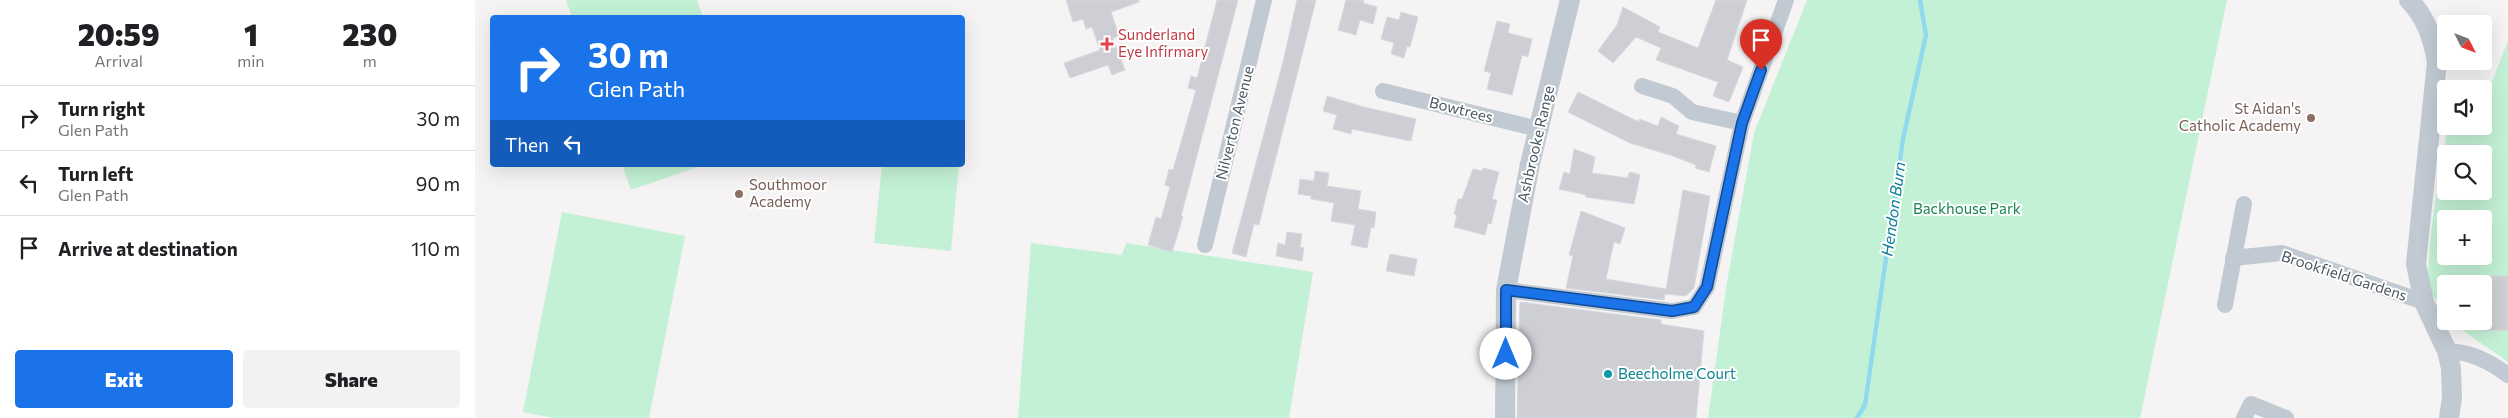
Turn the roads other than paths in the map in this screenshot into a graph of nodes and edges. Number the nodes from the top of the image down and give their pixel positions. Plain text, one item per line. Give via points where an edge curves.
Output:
1 (1265, 0) edge
2 (1570, 0) edge
3 (1786, 0) edge
4 (2409, 0) edge
5 (1642, 86) dead end
6 (1383, 91) dead end
7 (1742, 123) junction
8 (1539, 129) junction
9 (2244, 204) dead end
10 (1205, 245) dead end
11 (2233, 258) junction
12 (1506, 290) junction
13 (2424, 302) junction
14 (2225, 305) dead end
15 (2447, 351) junction
16 (2508, 375) edge
17 (1505, 418) edge
18 (2244, 418) edge
19 (2286, 418) edge
20 (2449, 418) edge

1 - 10 street, Nilverton Avenue
2 - 8 street, Ashbrooke Range
3 - 7 street
4 - 13 street via 2431,34 2437,62 2416,252 2417,276
5 - 7 street via 1673,96 1693,112
6 - 8 street, Bowtrees
7 - 12 street via 1707,287 1694,307 1672,311
8 - 12 street, Ashbrooke Range
9 - 11 street
11 - 13 street, Brookfield Gardens via 2282,253
11 - 14 street
12 - 17 street, Ashbrooke Range
13 - 15 street
15 - 16 street via 2471,354
15 - 20 street via 2452,385
18 - 19 street via 2251,404

